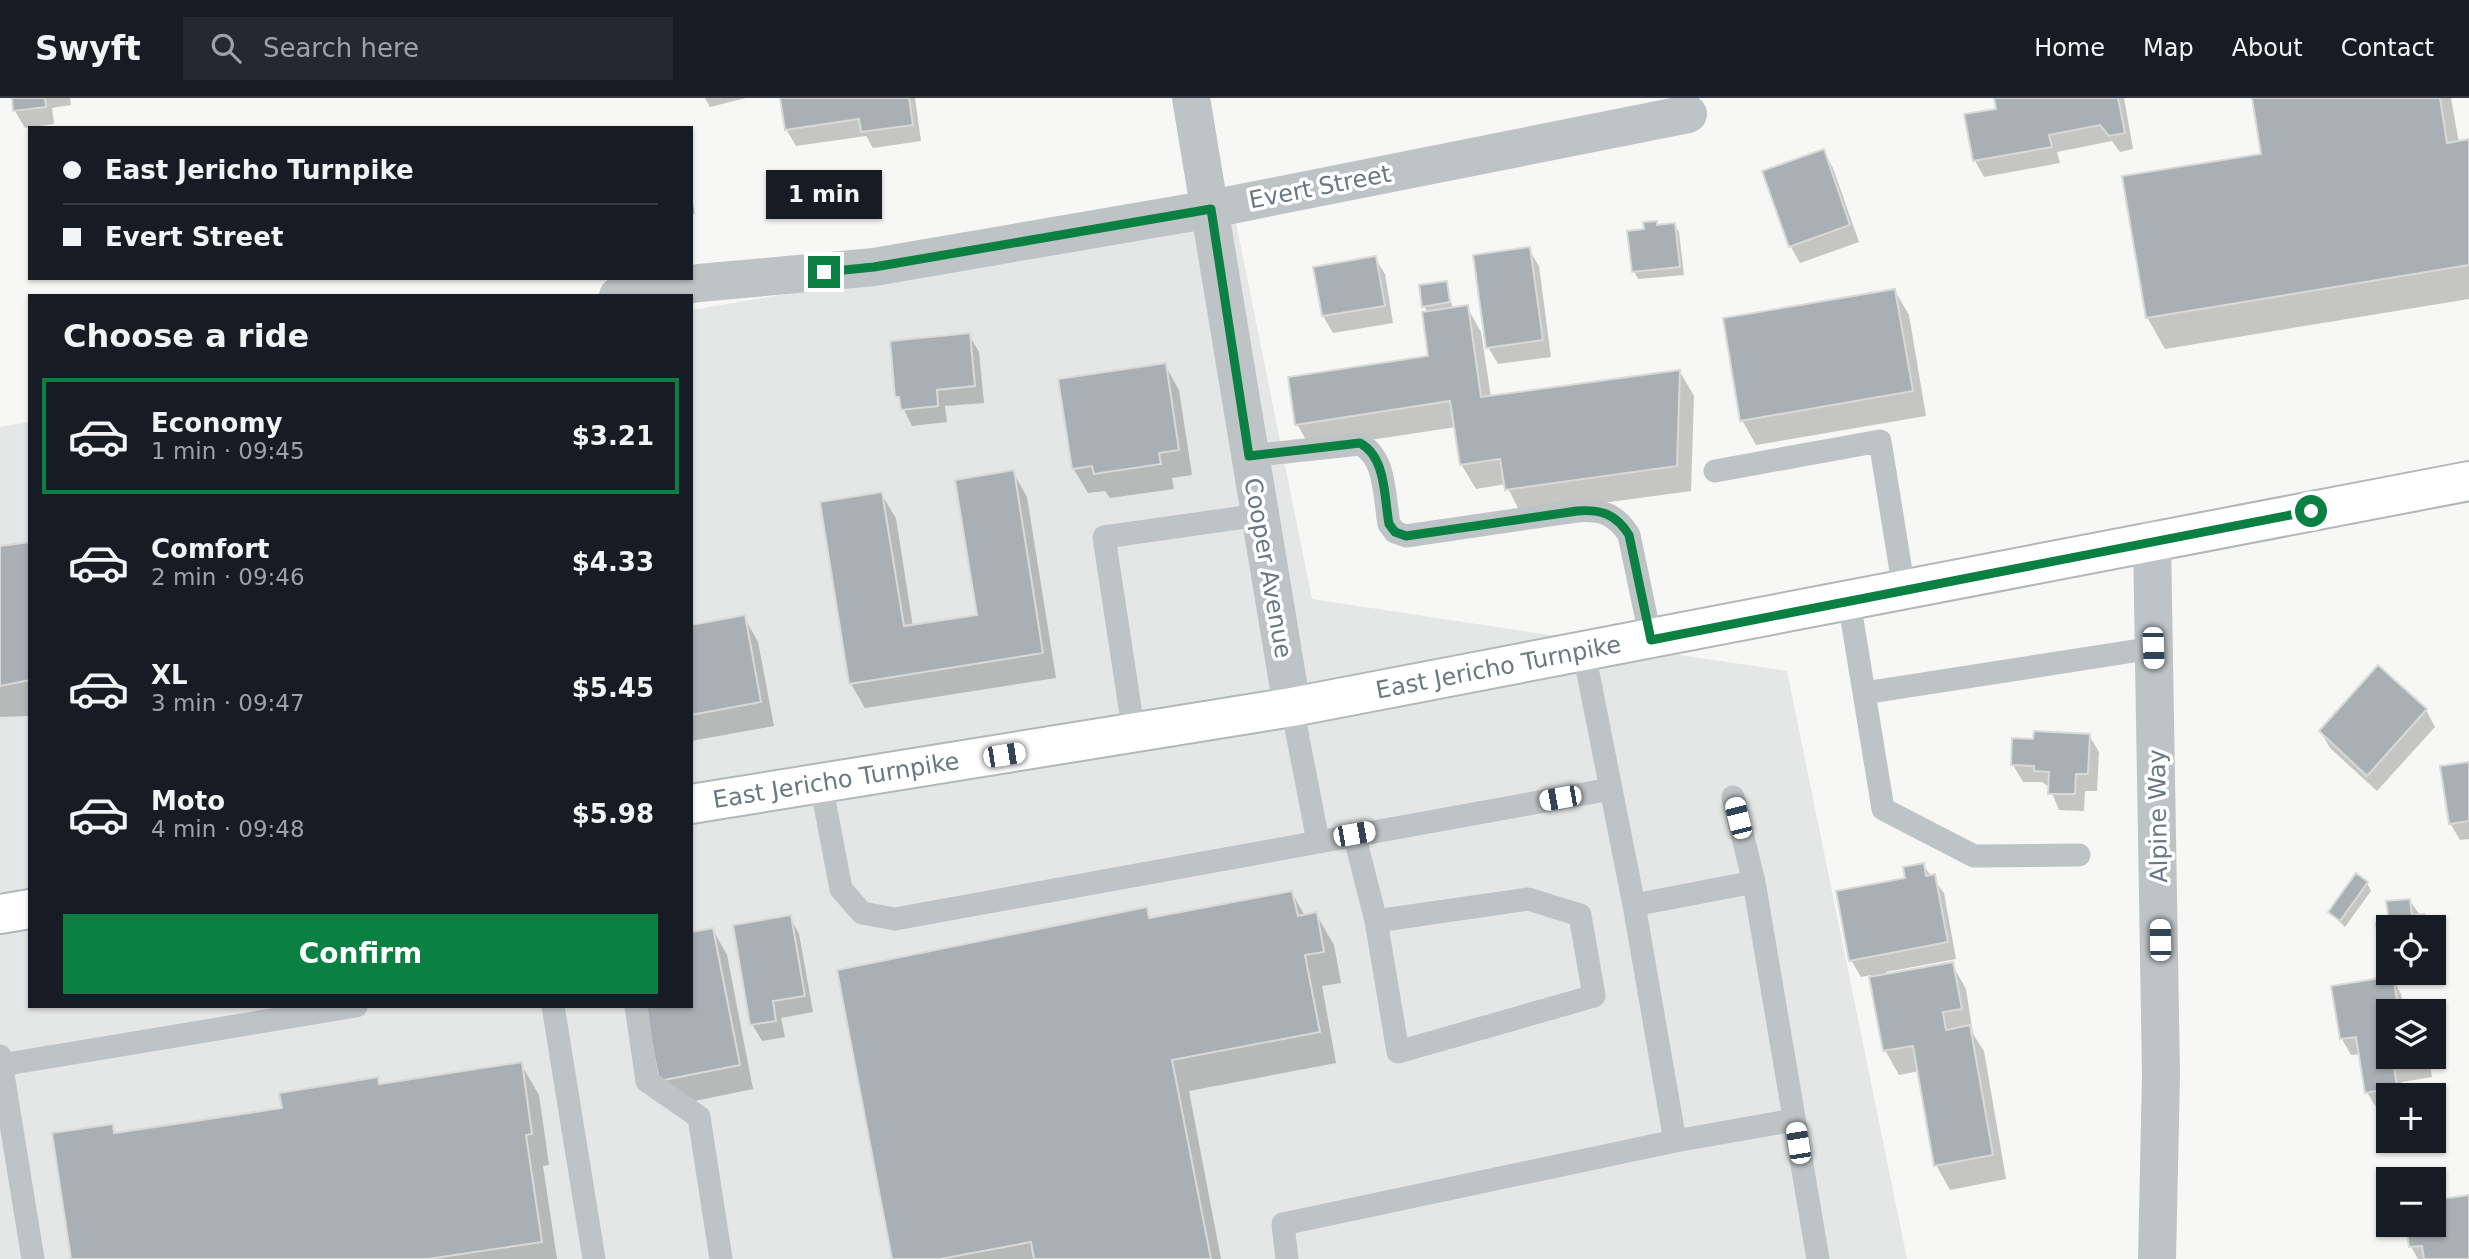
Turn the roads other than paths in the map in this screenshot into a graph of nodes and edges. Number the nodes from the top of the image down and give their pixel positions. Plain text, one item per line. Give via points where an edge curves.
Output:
1 (1191, 98) edge
2 (1688, 114) dead end
3 (1211, 209) junction
4 (630, 294) edge
5 (1249, 456) junction
6 (1715, 471) dead end
7 (2469, 481) edge
8 (1259, 515) junction
9 (2152, 540) junction
10 (1904, 590) junction
11 (1849, 601) junction
12 (1651, 640) junction
13 (2153, 648) junction
14 (1584, 653) junction
15 (1864, 694) junction
16 (1292, 707) junction
17 (1134, 734) junction
18 (821, 784) junction
19 (1611, 789) junction
20 (1733, 797) dead end
21 (693, 804) edge
22 (1354, 834) junction
23 (1318, 841) junction
24 (2080, 855) dead end
25 (1754, 882) junction
26 (1634, 905) junction
27 (28, 909) edge
28 (0, 914) edge
29 (1376, 921) junction
30 (343, 1008) edge
31 (553, 1008) edge
32 (636, 1008) edge
33 (1, 1060) edge
34 (1794, 1120) junction
35 (1675, 1141) junction
36 (33, 1259) edge
37 (594, 1259) edge
38 (721, 1259) edge
39 (1287, 1259) edge
40 (1818, 1259) edge
41 (2157, 1259) edge

1 - 3 street, Cooper Avenue
2 - 3 street, Evert Street
3 - 4 street, Evert Street via 874,267
3 - 5 street, Cooper Avenue
5 - 8 street, Cooper Avenue
5 - 12 lane via 1360,443 1378,460 1389,524 1406,536 1577,511 1609,513 1629,535
6 - 10 lane via 1880,442
7 - 9 main road, East Jericho Turnpike
8 - 16 street, Cooper Avenue
8 - 17 lane via 1104,537
9 - 10 main road, East Jericho Turnpike
9 - 13 street, Alpine Way
10 - 11 main road, East Jericho Turnpike
11 - 12 main road, East Jericho Turnpike
11 - 15 lane
12 - 14 main road, East Jericho Turnpike
13 - 15 lane
13 - 41 street, Alpine Way via 2161,1074
14 - 16 main road, East Jericho Turnpike
14 - 19 lane
15 - 24 lane via 1883,809 1974,856
16 - 17 main road, East Jericho Turnpike
16 - 23 lane
17 - 18 main road, East Jericho Turnpike
18 - 21 main road, East Jericho Turnpike
18 - 23 lane via 841,889 862,913 895,919
19 - 22 lane
19 - 26 lane
20 - 25 lane
22 - 23 lane
22 - 29 lane
25 - 26 lane
25 - 34 lane
26 - 35 lane
27 - 28 main road
29 - 29 lane via 1528,898 1580,915 1594,996 1398,1052
30 - 33 lane
31 - 37 lane
32 - 38 lane via 647,1082 699,1117
33 - 36 lane
34 - 35 lane
34 - 40 lane
35 - 39 lane via 1283,1224

